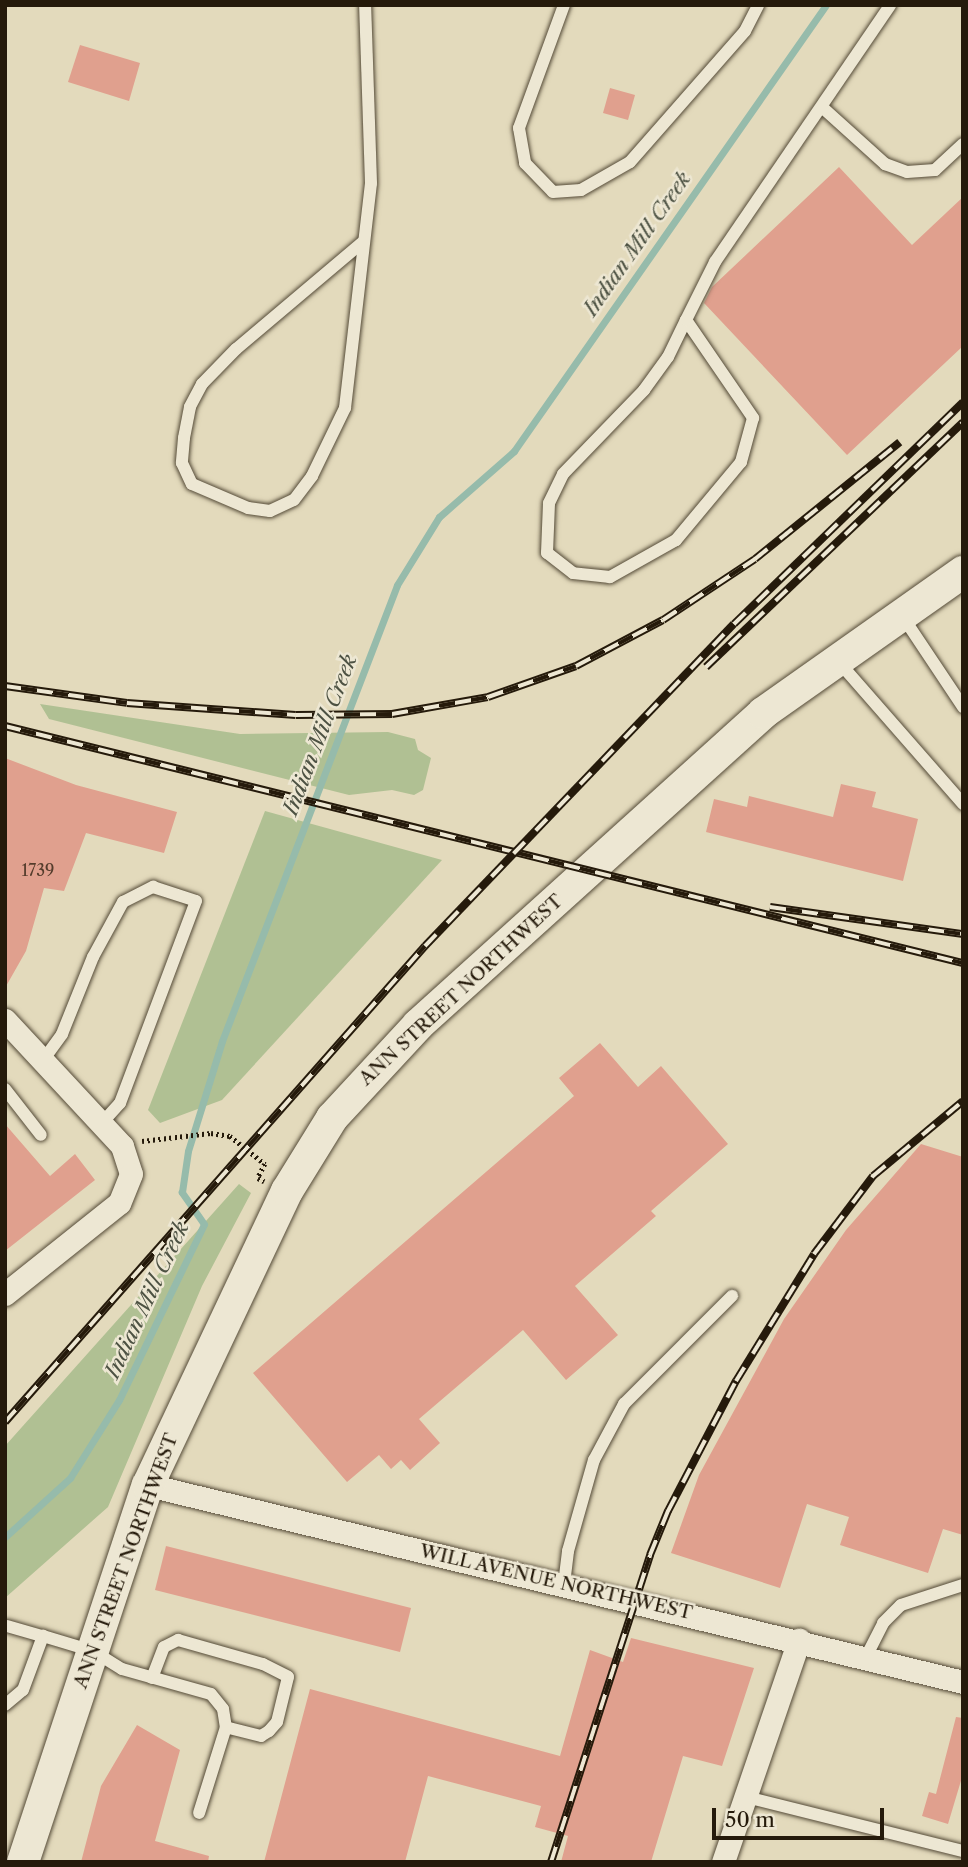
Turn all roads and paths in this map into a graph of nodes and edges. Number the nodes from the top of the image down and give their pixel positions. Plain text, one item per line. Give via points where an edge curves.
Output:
1 (365, 5) edge
2 (564, 5) edge
3 (758, 5) edge
4 (890, 5) edge
5 (823, 108) junction
6 (963, 144) edge
7 (364, 241) junction
8 (686, 320) junction
9 (963, 572) edge
10 (900, 614) junction
11 (836, 658) junction
12 (963, 707) edge
13 (963, 804) edge
14 (14, 1027) edge
15 (44, 1059) junction
16 (5, 1089) edge
17 (102, 1123) junction
18 (41, 1135) dead end
19 (152, 1138) dead end
20 (287, 1191) junction
21 (5, 1294) edge
22 (732, 1296) dead end
23 (148, 1485) junction
24 (564, 1584) junction
25 (963, 1585) edge
26 (7, 1626) dead end
27 (43, 1636) junction
28 (799, 1640) junction
29 (93, 1651) junction
30 (866, 1657) junction
31 (152, 1678) junction
32 (963, 1682) edge
33 (6, 1704) edge
34 (226, 1727) junction
35 (746, 1797) junction
36 (199, 1813) dead end
37 (963, 1851) edge
38 (23, 1862) edge
39 (723, 1862) edge

1 - 7 lane via 373,131
2 - 3 lane via 519,128 525,163 553,192 581,190 630,162 745,31
4 - 5 lane
5 - 6 lane via 885,164 907,172 935,170
5 - 8 lane via 715,262
7 - 7 lane via 345,408 312,476 294,500 270,511 209,494 192,484 182,463 184,438 190,407 202,384 236,349
8 - 8 lane via 644,390 563,474 550,503 547,553 573,573 610,577 676,540 741,462 753,418
9 - 10 main road, ANN STREET NORTHWEST
10 - 11 main road, ANN STREET NORTHWEST
10 - 12 lane
11 - 13 lane
11 - 20 main road, ANN STREET NORTHWEST via 763,713 392,1050 331,1118
14 - 15 street
15 - 17 street
15 - 17 lane via 62,1034 93,957 123,902 153,887 196,901 120,1103
16 - 18 lane
17 - 21 street via 122,1146 131,1174 128,1189 119,1203
19 - 20 path via 211,1133 237,1142 265,1164 258,1178
20 - 23 main road, ANN STREET NORTHWEST
22 - 24 lane via 624,1404 594,1460 568,1551
23 - 24 street, WILL AVENUE NORTHWEST
23 - 29 main road, ANN STREET NORTHWEST
24 - 28 street, WILL AVENUE NORTHWEST
25 - 30 lane via 901,1605 883,1623
26 - 27 lane
27 - 29 lane
27 - 33 lane via 23,1690
28 - 30 street, WILL AVENUE NORTHWEST
28 - 35 street
29 - 31 lane via 122,1669
29 - 38 main road, ANN STREET NORTHWEST
30 - 32 street, WILL AVENUE NORTHWEST
31 - 34 lane via 211,1694 223,1709
31 - 34 lane via 164,1647 177,1640 263,1664 288,1677 277,1723 269,1731 261,1736
34 - 36 lane
35 - 37 lane
35 - 39 street

